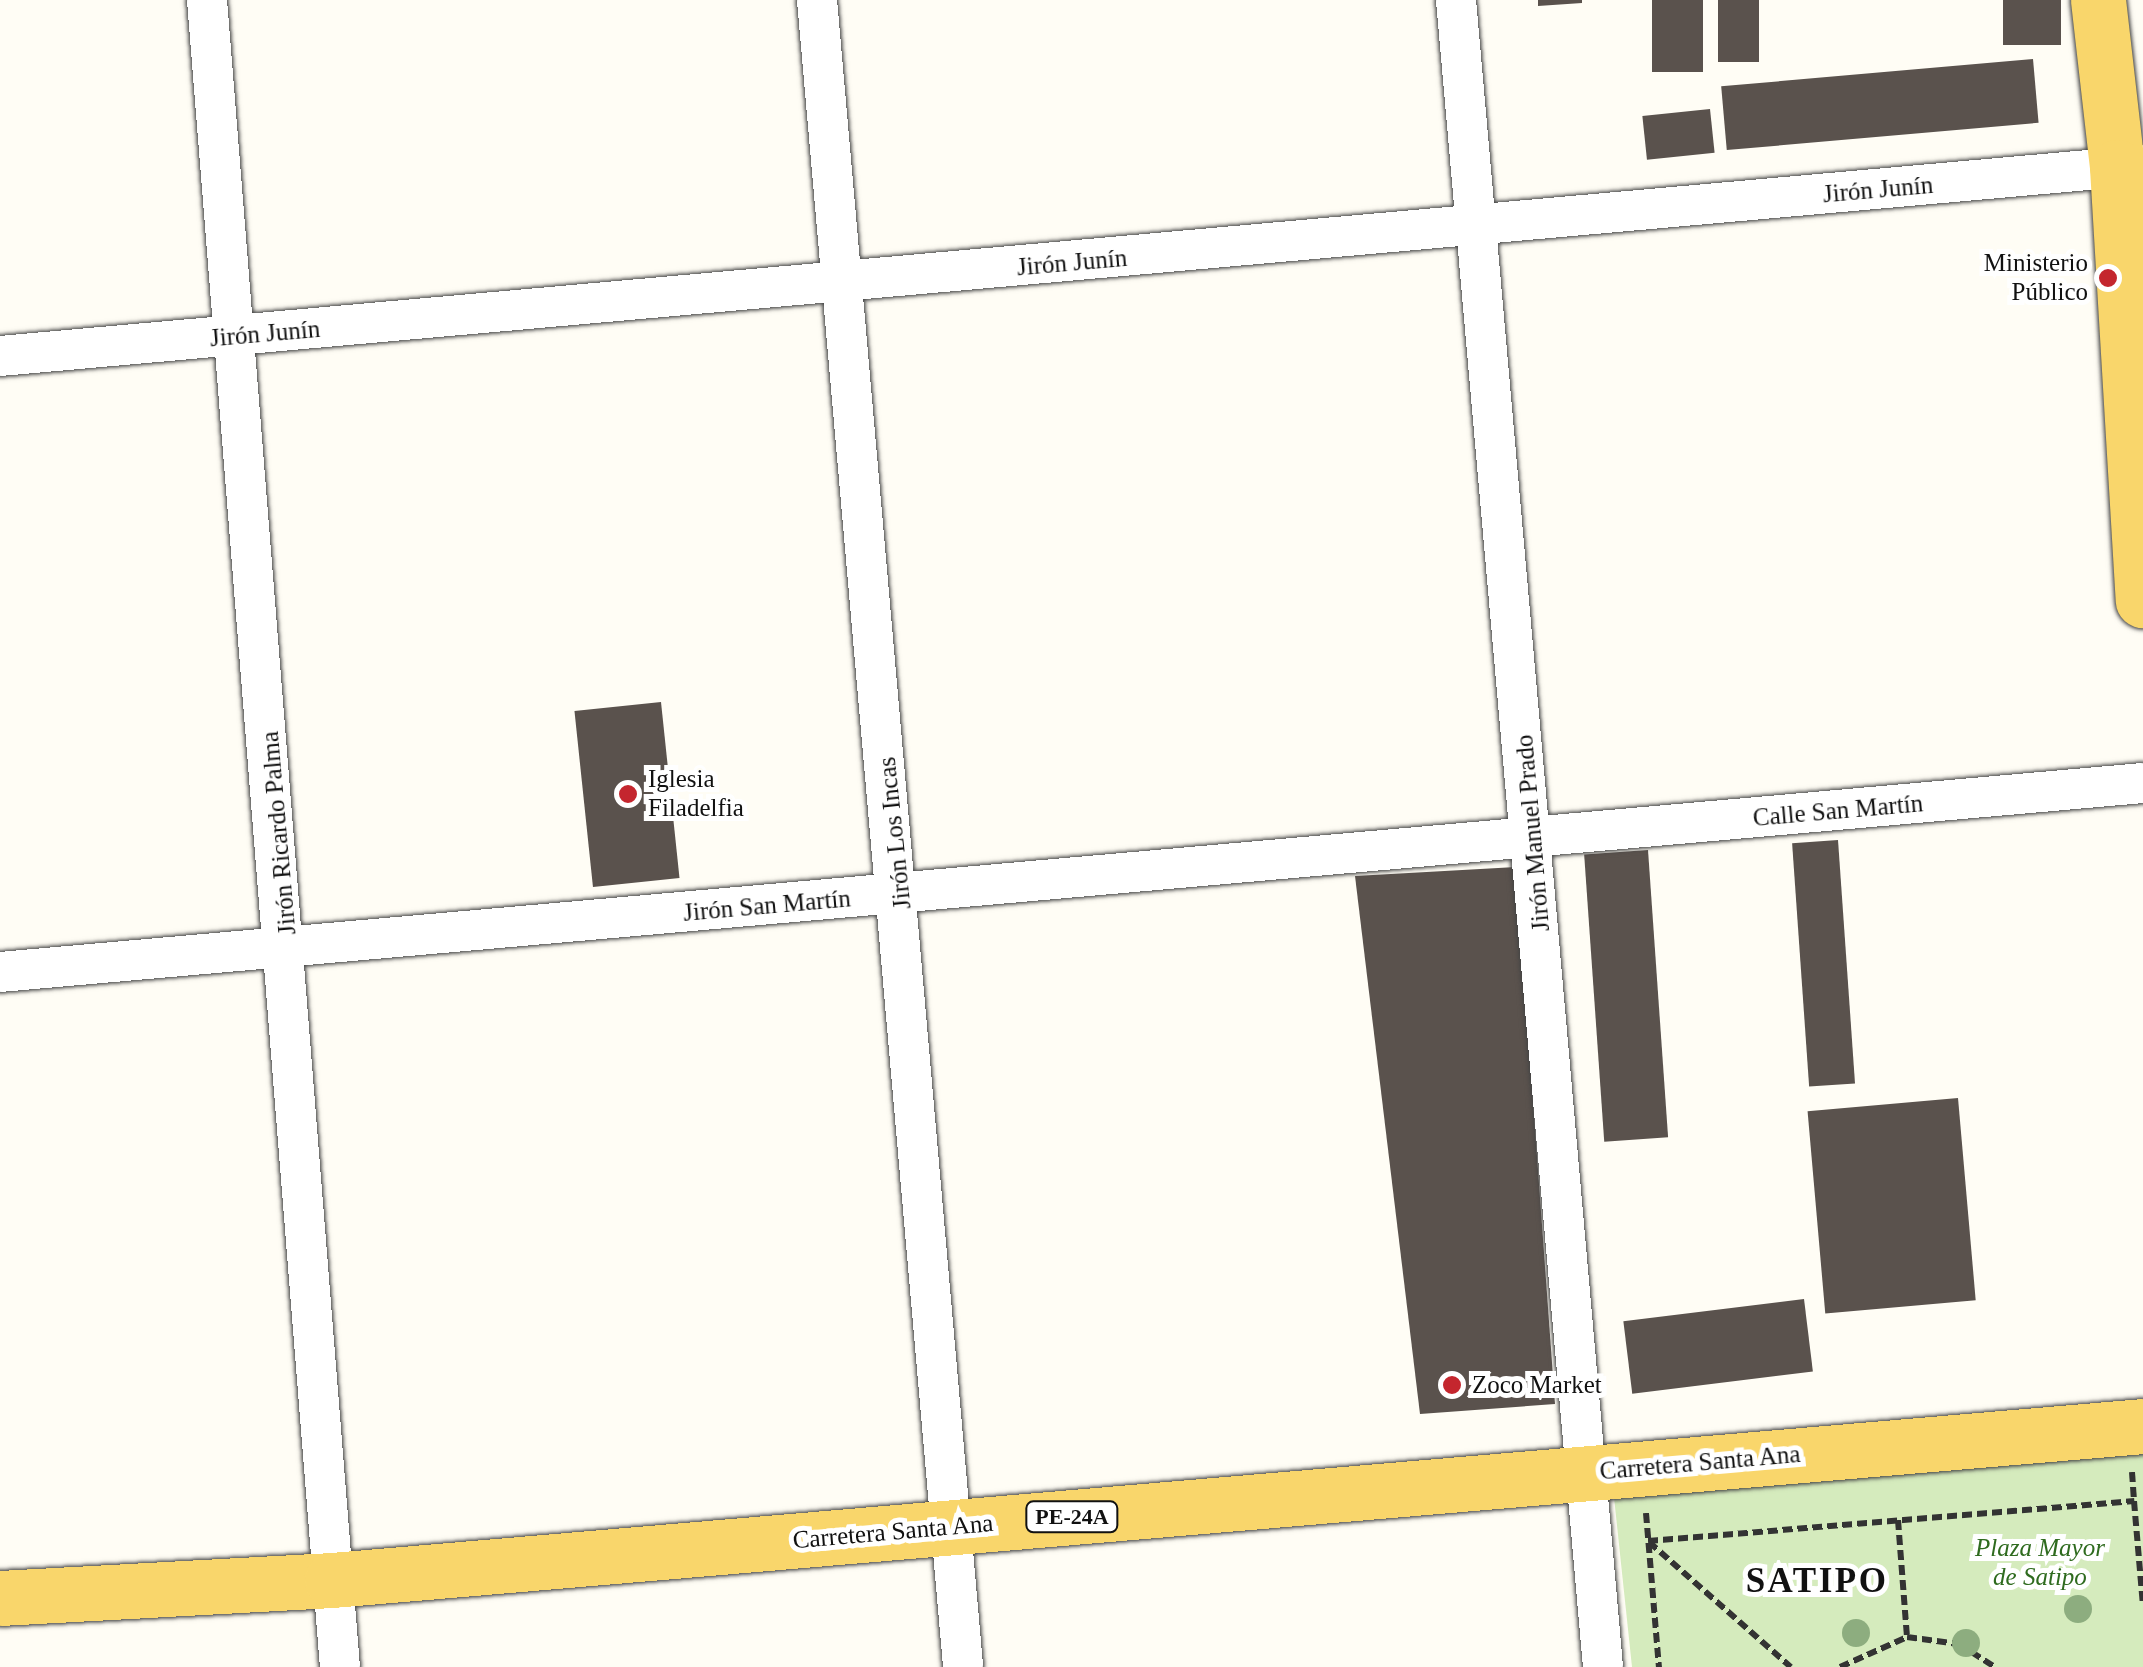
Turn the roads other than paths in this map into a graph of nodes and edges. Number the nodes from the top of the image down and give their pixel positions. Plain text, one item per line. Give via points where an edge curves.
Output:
1 (207, 0) edge
2 (817, 0) edge
3 (1456, 0) edge
4 (2098, 0) edge
5 (2130, 166) edge
6 (1477, 228) junction
7 (836, 284) junction
8 (236, 337) junction
9 (0, 356) edge
10 (2143, 600) edge
11 (2143, 784) edge
12 (1534, 838) junction
13 (902, 894) junction
14 (289, 948) junction
15 (0, 972) edge
16 (2137, 1441) edge
17 (1590, 1472) junction
18 (952, 1527) junction
19 (332, 1580) junction
20 (0, 1598) edge
21 (340, 1667) edge
22 (964, 1667) edge
23 (1604, 1667) edge

1 - 8 street, Jirón Ricardo Palma
2 - 7 street, Jirón Los Incas
3 - 6 street, Jirón Manuel Prado
4 - 5 main road
5 - 6 street, Jirón Junín
5 - 10 main road
6 - 7 street, Jirón Junín
6 - 12 street, Jirón Manuel Prado
7 - 8 street, Jirón Junín
7 - 13 street, Jirón Los Incas
8 - 9 street, Jirón Junín
8 - 14 street, Jirón Ricardo Palma
11 - 12 street, Calle San Martín
12 - 13 street, Jirón San Martín
12 - 17 street, Jirón Manuel Prado
13 - 14 street, Jirón San Martín
13 - 18 street, Jirón Los Incas
14 - 15 street, Jirón San Martín
14 - 19 street, Jirón Ricardo Palma
16 - 17 main road, Carretera Santa Ana / PE-24A
17 - 18 main road, Carretera Santa Ana / PE-24A
17 - 23 street, Jirón Manuel Prado
18 - 19 main road, Carretera Santa Ana / PE-24A
18 - 22 street, Jirón Los Incas
19 - 20 main road, Carretera Santa Ana / PE-24A
19 - 21 street, Jirón Ricardo Palma

